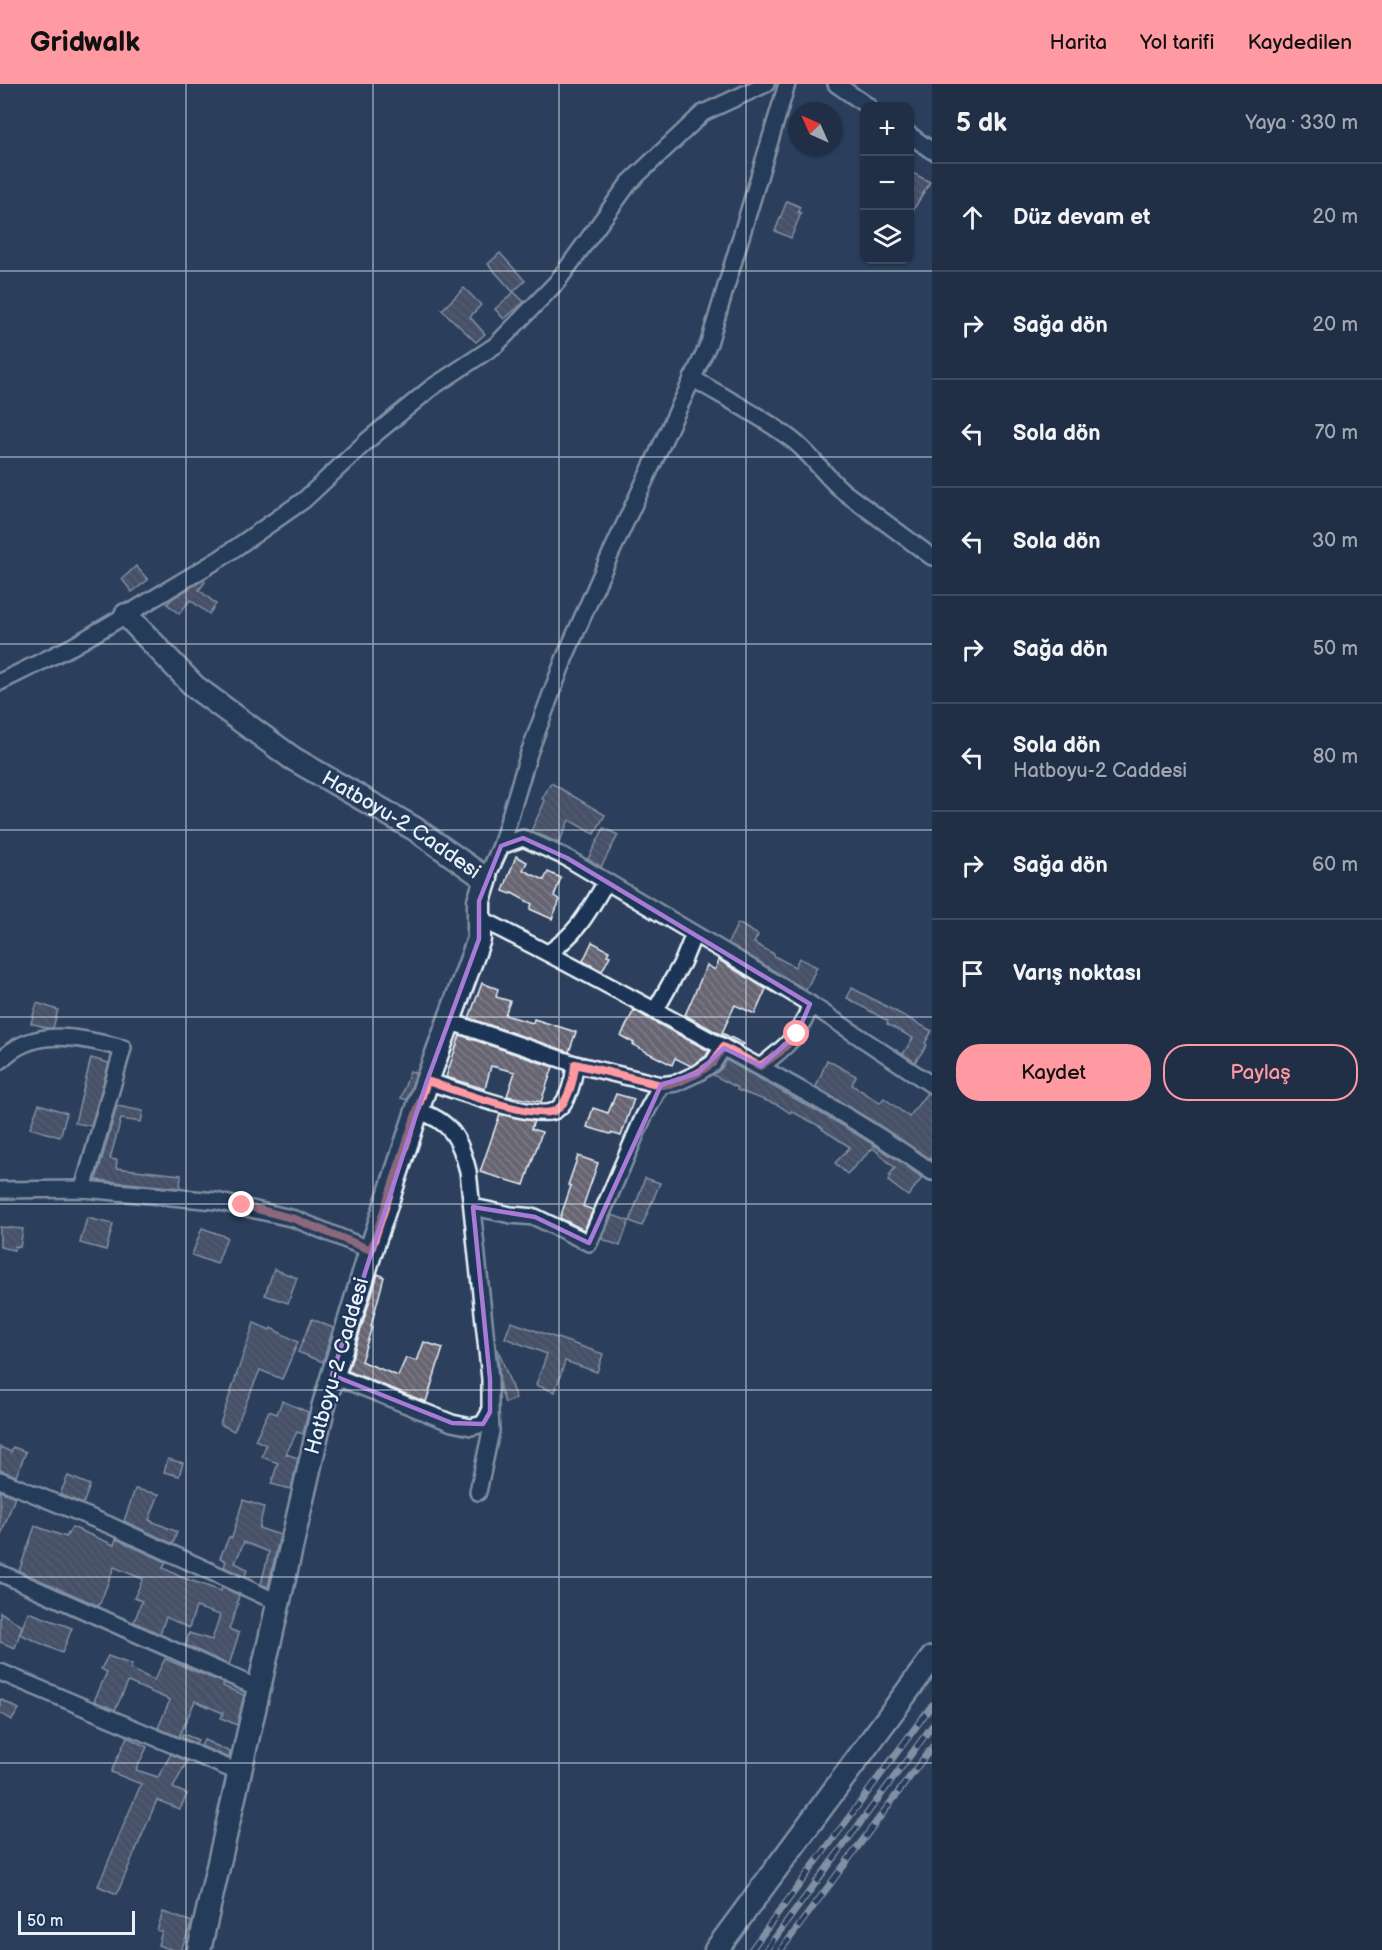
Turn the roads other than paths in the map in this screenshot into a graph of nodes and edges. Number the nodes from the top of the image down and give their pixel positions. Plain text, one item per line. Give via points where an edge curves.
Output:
1 (766, 84) edge
2 (787, 84) edge
3 (836, 84) edge
4 (862, 102) edge
5 (914, 138) edge
6 (932, 151) edge
7 (692, 378) junction
8 (932, 557) edge
9 (126, 615) junction
10 (0, 682) edge
11 (501, 846) junction
12 (486, 879) junction
13 (606, 882) junction
14 (479, 918) junction
15 (694, 934) junction
16 (548, 952) junction
17 (810, 1004) junction
18 (655, 1011) junction
19 (448, 1021) junction
20 (723, 1047) junction
21 (0, 1061) edge
22 (575, 1064) junction
23 (760, 1066) junction
24 (427, 1081) junction
25 (661, 1085) junction
26 (932, 1085) edge
27 (417, 1112) junction
28 (932, 1172) edge
29 (83, 1189) junction
30 (0, 1190) edge
31 (473, 1207) junction
32 (371, 1250) junction
33 (332, 1375) junction
34 (490, 1412) junction
35 (0, 1480) edge
36 (478, 1492) dead end
37 (0, 1573) edge
38 (277, 1602) junction
39 (932, 1658) edge
40 (0, 1672) edge
41 (258, 1688) junction
42 (240, 1773) junction
43 (199, 1950) edge
44 (716, 1950) edge

1 - 9 street via 703,113 629,183 557,282 496,345 431,388 304,500 221,558
2 - 7 street via 709,343
3 - 4 street
5 - 6 street
7 - 8 street via 784,434 838,488
7 - 11 street via 565,657 529,753
9 - 10 street
9 - 12 main road, Hatboyu-2 Caddesi via 195,687 244,723 292,758 415,829
11 - 12 street
11 - 13 street via 523,838
12 - 14 main road, Hatboyu-2 Caddesi via 479,901
13 - 15 street
13 - 16 street via 577,928 565,942
14 - 16 street
14 - 19 main road, Hatboyu-2 Caddesi via 479,939
15 - 17 street
15 - 18 street
16 - 18 street
17 - 23 street via 797,1034
17 - 26 street
18 - 20 street
19 - 22 street
19 - 24 main road, Hatboyu-2 Caddesi
20 - 23 street
20 - 25 street via 713,1063 698,1073
21 - 29 street via 17,1046 37,1039 63,1037 123,1048
22 - 24 street via 564,1101 556,1111 540,1114
22 - 25 street
23 - 28 street via 848,1116
24 - 27 main road, Hatboyu-2 Caddesi
25 - 31 street via 590,1243 534,1217
27 - 31 street via 444,1124 461,1144
27 - 32 main road, Hatboyu-2 Caddesi
29 - 30 street
29 - 32 street via 242,1205 295,1219
31 - 34 street
32 - 33 main road, Hatboyu-2 Caddesi
33 - 34 street via 452,1423 471,1427 483,1424
33 - 38 main road, Hatboyu-2 Caddesi
34 - 36 street via 491,1431
35 - 38 street
37 - 41 street
38 - 41 main road, Hatboyu-2 Caddesi
39 - 44 main road
40 - 42 street
41 - 42 main road, Hatboyu-2 Caddesi
42 - 43 main road, Hatboyu-2 Caddesi

